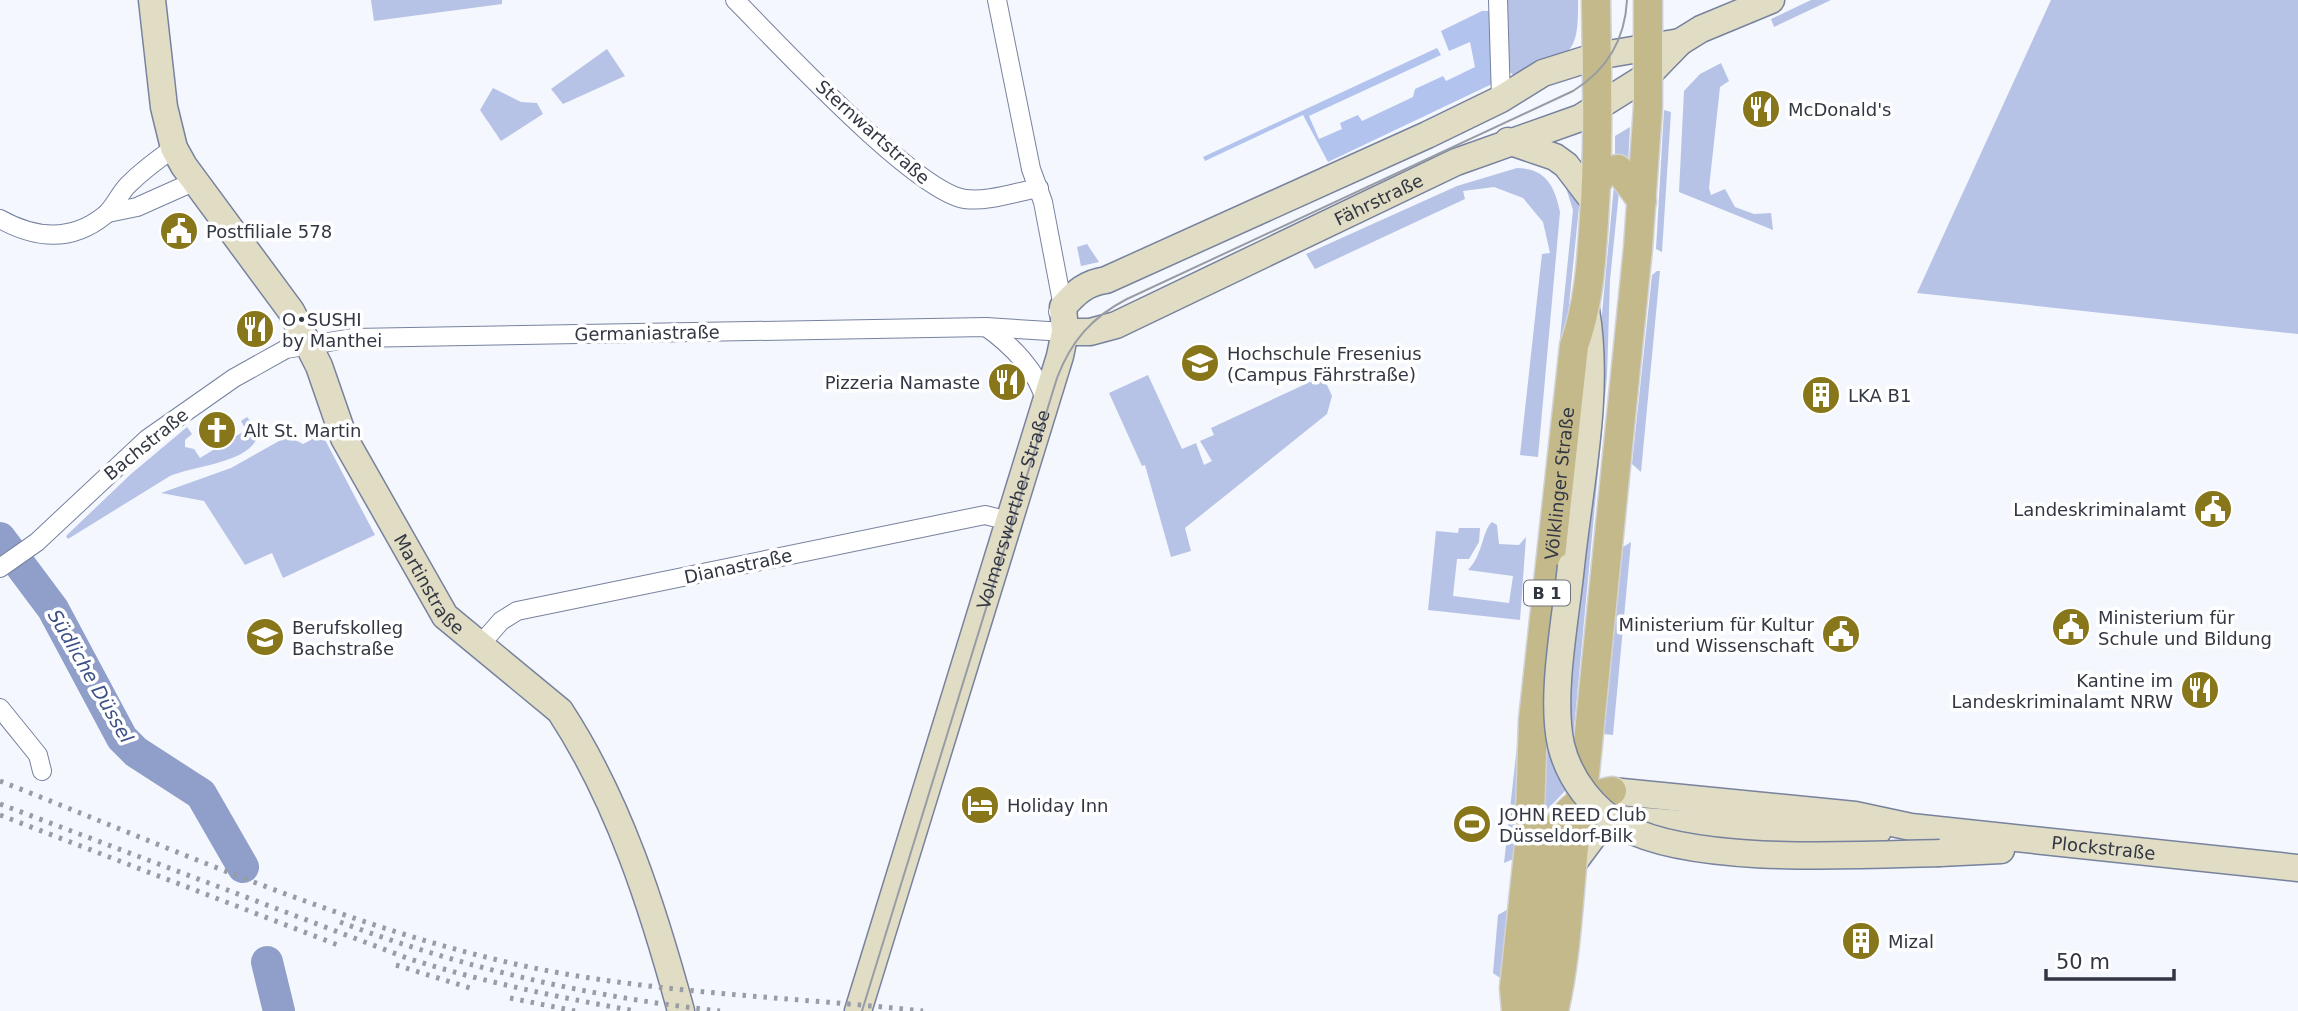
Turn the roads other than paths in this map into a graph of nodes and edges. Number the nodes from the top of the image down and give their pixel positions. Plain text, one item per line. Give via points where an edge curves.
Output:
1 (152, 0) edge
2 (736, 0) edge
3 (997, 0) edge
4 (1498, 0) edge
5 (1596, 0) edge
6 (1648, 0) edge
7 (1771, 0) edge
8 (1680, 42) junction
9 (1648, 48) junction
10 (1597, 56) junction
11 (1647, 76) junction
12 (1501, 99) junction
13 (1597, 109) junction
14 (1508, 141) junction
15 (174, 148) junction
16 (193, 182) junction
17 (1039, 188) junction
18 (1595, 194) junction
19 (1642, 201) junction
20 (108, 213) junction
21 (0, 219) edge
22 (1106, 280) junction
23 (1586, 310) junction
24 (1056, 323) junction
25 (986, 327) junction
26 (1111, 328) junction
27 (309, 345) junction
28 (1045, 401) junction
29 (1009, 522) junction
30 (3, 566) edge
31 (480, 645) junction
32 (0, 708) edge
33 (42, 771) dead end
34 (1585, 773) junction
35 (1612, 791) junction
36 (1579, 802) junction
37 (1911, 828) junction
38 (2040, 841) junction
39 (1574, 862) junction
40 (2298, 868) edge
41 (681, 1011) edge
42 (858, 1011) edge
43 (1516, 1011) edge
44 (1527, 1011) edge
45 (1554, 1011) edge

1 - 15 street, Martinstraße via 164,107
2 - 17 street, Sternwartstraße via 800,67 939,190 979,199
3 - 17 street, Volmerswerther Straße via 1031,169
4 - 12 street
5 - 10 main road, Völklinger Straße / B 1
6 - 9 main road
7 - 8 street, Fährstraße
8 - 9 street, Fährstraße
8 - 11 street, Fährstraße
9 - 10 street, Fährstraße
9 - 11 main road
9 - 13 street
10 - 12 street, Fährstraße via 1543,73
10 - 13 main road, Völklinger Straße / B 1
11 - 13 street, Fährstraße
11 - 19 main road
12 - 22 street, Fährstraße
13 - 14 street, Fährstraße
13 - 18 main road, Völklinger Straße / B 1
14 - 18 street via 1555,157
14 - 26 street, Fährstraße
15 - 16 street, Martinstraße
15 - 20 street via 127,187
16 - 20 street via 125,212
16 - 27 street, Martinstraße via 283,299
17 - 24 street, Volmerswerther Straße
18 - 19 main road via 1604,171 1618,169
18 - 23 main road, Völklinger Straße / B 1
19 - 34 main road
20 - 21 street via 76,232 57,236 40,236
22 - 24 street, Fährstraße via 1091,282 1076,292
22 - 26 street via 1090,295 1085,313 1092,325
23 - 38 street, bridge via 1591,370 1557,724 1578,785 1606,816 1643,836 1710,848 1848,855 2002,849
23 - 43 main road, Völklinger Straße / B 1 via 1574,346 1533,720
24 - 25 street, Germaniastraße
24 - 26 street, Fährstraße via 1090,332
24 - 28 street, Volmerswerther Straße
25 - 27 street, Germaniastraße via 390,337
25 - 28 street via 1024,362
27 - 30 street, Bachstraße via 270,356 185,411
27 - 31 street, Martinstraße via 344,438 392,526 449,621
28 - 29 street, Volmerswerther Straße
29 - 31 street, Dianastraße via 985,515 517,611
29 - 42 street, Volmerswerther Straße
31 - 41 street, Martinstraße via 560,710 573,730 634,854
32 - 33 street via 38,755
34 - 35 main road
34 - 36 main road
35 - 36 main road
35 - 37 street, Plockstraße via 1855,815
36 - 39 main road
36 - 44 main road via 1556,827 1551,846 1537,974
37 - 38 street, Plockstraße
37 - 39 street, Plockstraße via 1808,833 1628,818 1609,822 1586,842
38 - 40 street, Plockstraße
39 - 45 main road via 1563,972

